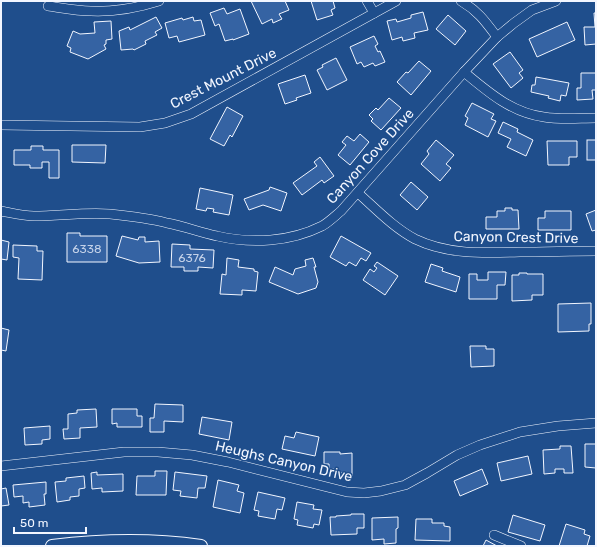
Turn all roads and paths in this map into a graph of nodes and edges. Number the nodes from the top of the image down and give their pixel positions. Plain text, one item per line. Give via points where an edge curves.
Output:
1 (159, 1) edge
2 (367, 1) edge
3 (396, 1) edge
4 (461, 1) edge
5 (556, 1) edge
6 (48, 6) dead end
7 (374, 13) junction
8 (497, 37) junction
9 (464, 72) junction
10 (596, 118) edge
11 (1, 125) edge
12 (358, 193) junction
13 (1, 211) edge
14 (596, 251) edge
15 (596, 423) edge
16 (1, 466) edge
17 (494, 535) dead end
18 (52, 546) edge
19 (201, 546) edge
20 (521, 546) edge

1 - 6 street via 116,10 90,11
2 - 7 street
3 - 7 street, Crest Mount Drive
4 - 8 street via 481,16
5 - 8 street, Canyon Cove Drive via 532,10
7 - 11 street, Crest Mount Drive via 234,91 190,114 165,123 140,127
8 - 9 street, Canyon Cove Drive
9 - 10 street via 500,101 528,114 543,117
9 - 12 street, Canyon Cove Drive
12 - 13 street, Canyon Cove Drive via 341,211 322,225 275,240 238,240 138,217 84,213 33,216
12 - 14 street, Canyon Crest Drive via 403,232 448,250 481,253
15 - 16 street, Heughs Canyon Drive via 520,432 457,455 405,485 364,493 347,492 228,462 158,452 124,452
17 - 20 street
18 - 19 street via 132,542

